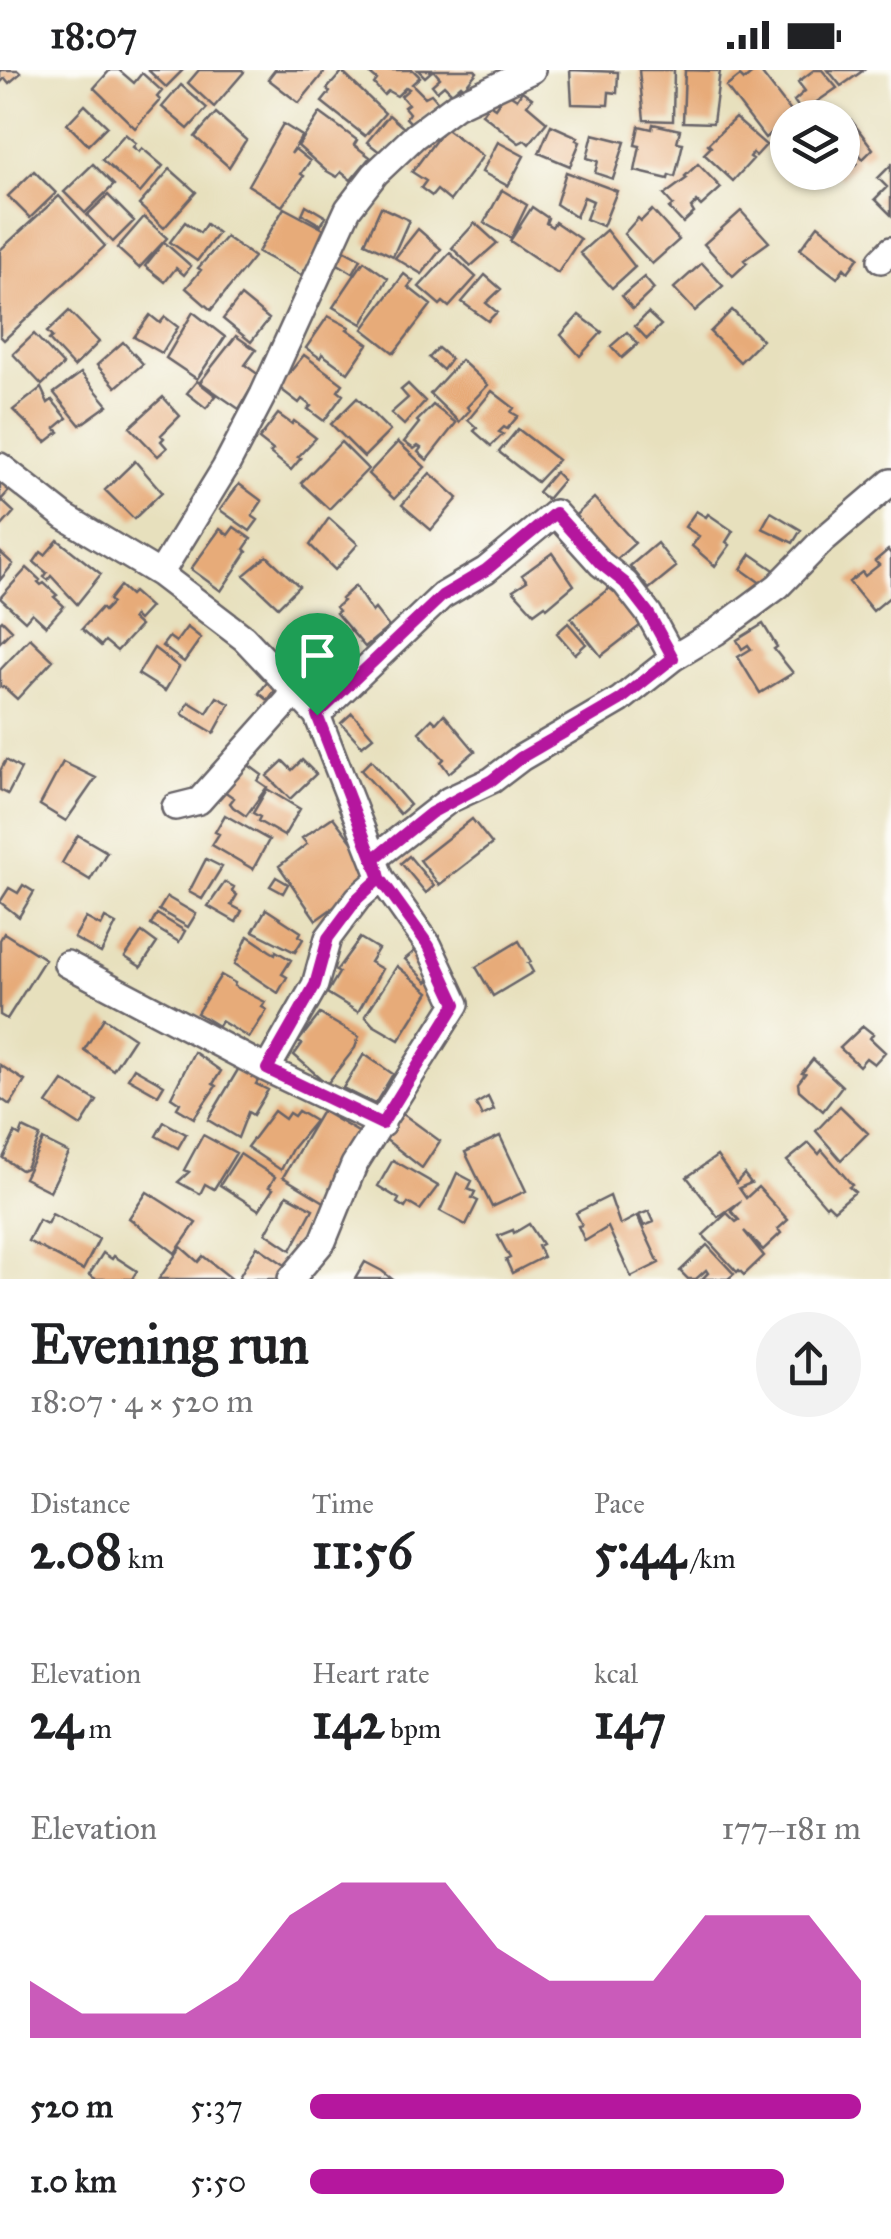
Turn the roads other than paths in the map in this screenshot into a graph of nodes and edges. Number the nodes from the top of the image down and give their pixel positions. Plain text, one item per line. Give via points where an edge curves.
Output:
1 (532, 70) edge
2 (0, 466) edge
3 (891, 482) edge
4 (160, 574) junction
5 (673, 658) junction
6 (295, 693) junction
7 (317, 715) junction
8 (175, 807) dead end
9 (378, 868) junction
10 (67, 964) dead end
11 (267, 1069) junction
12 (382, 1124) junction
13 (290, 1279) edge

1 - 4 street via 455,106 415,136 348,209 263,395
2 - 4 street via 66,517
3 - 5 street via 778,586
4 - 6 street via 244,638
5 - 7 street via 625,583 555,513 486,570 442,596
5 - 9 street via 620,700 431,813
6 - 7 street
6 - 8 street via 198,800
7 - 9 street
9 - 11 street via 328,938 315,985
9 - 12 street via 429,946 456,1004
10 - 11 street
11 - 12 street
12 - 13 street via 354,1165 323,1241

